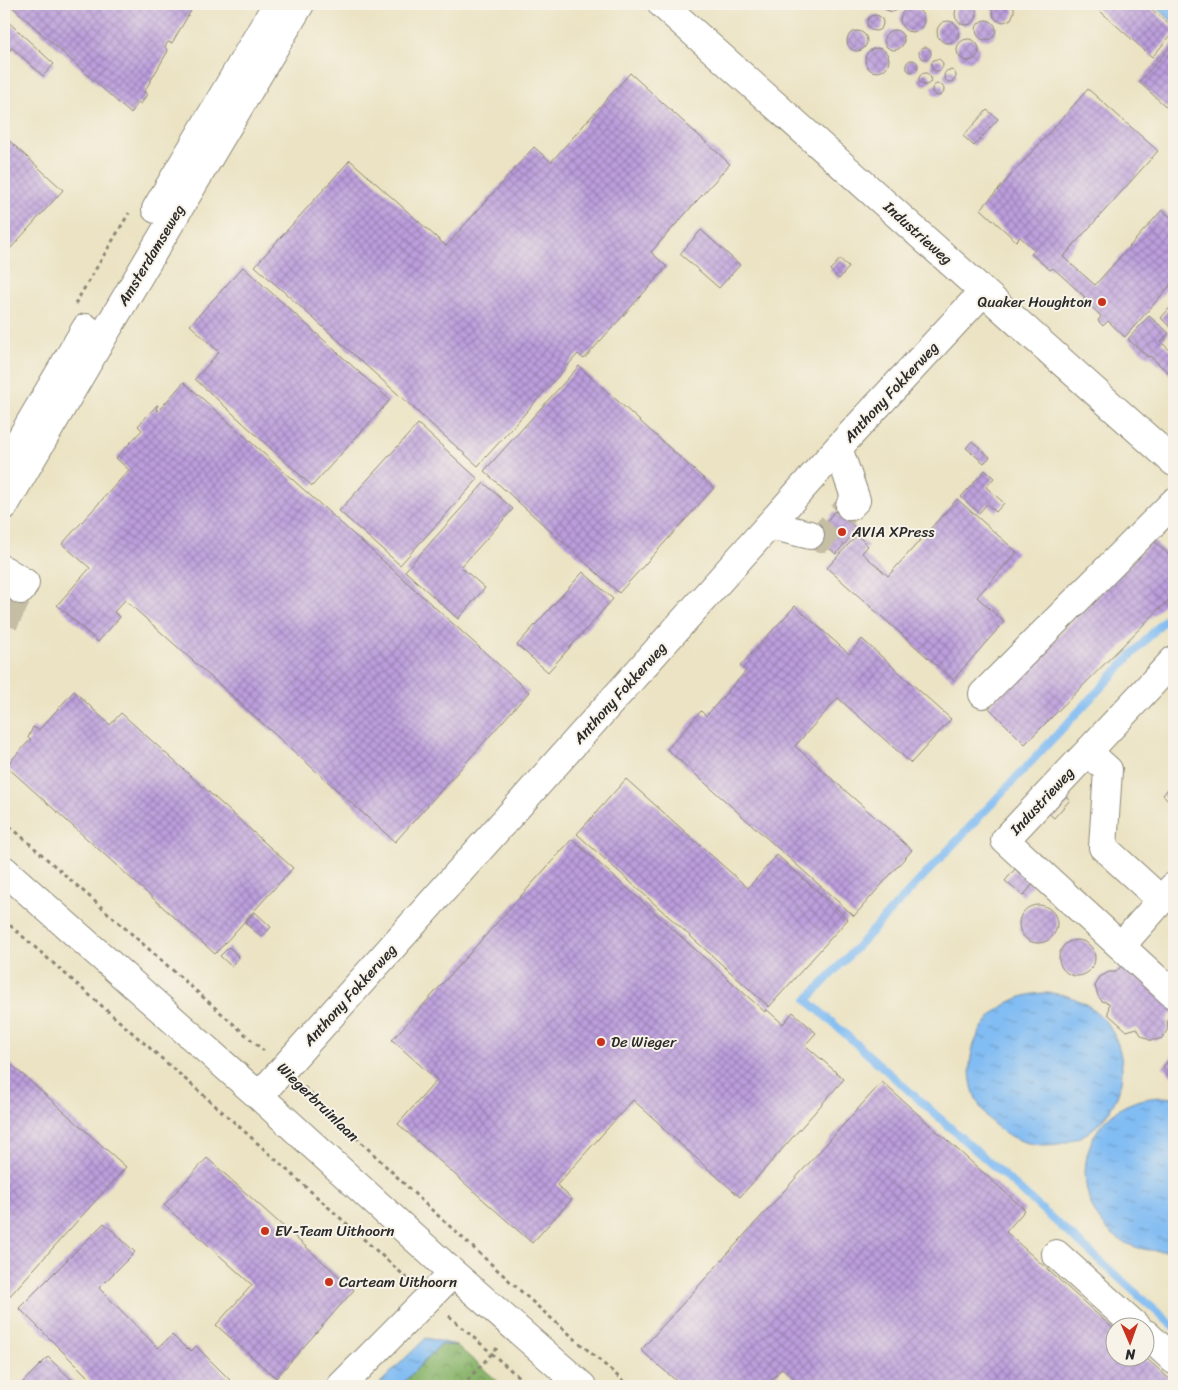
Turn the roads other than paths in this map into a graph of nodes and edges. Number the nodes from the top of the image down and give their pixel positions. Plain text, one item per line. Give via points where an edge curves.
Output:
1 (277, 4) edge
2 (300, 4) edge
3 (662, 4) edge
4 (984, 292) junction
5 (838, 448) junction
6 (1174, 462) edge
7 (4, 467) edge
8 (1174, 502) edge
9 (4, 506) edge
10 (850, 506) tunnel mouth
11 (769, 525) junction
12 (810, 535) tunnel mouth
13 (1174, 662) edge
14 (984, 694) dead end
15 (1088, 752) junction
16 (4, 870) edge
17 (1168, 893) edge
18 (1121, 946) junction
19 (1174, 995) edge
20 (259, 1096) junction
21 (1056, 1254) dead end
22 (454, 1273) junction
23 (1127, 1318) edge
24 (1156, 1343) edge
25 (1174, 1360) edge
26 (341, 1386) edge
27 (582, 1386) edge

1 - 7 street, Amsterdamseweg
2 - 9 street, Amsterdamseweg
3 - 4 street, Industrieweg
4 - 5 street, Anthony Fokkerweg
4 - 6 street, Industrieweg
5 - 10 street via 856,500
5 - 11 street, Anthony Fokkerweg
8 - 14 street
11 - 12 street
11 - 20 street, Anthony Fokkerweg
13 - 15 street, Industrieweg
15 - 17 street via 1108,770 1103,847
15 - 18 street, Industrieweg via 1005,840
16 - 20 street
17 - 18 street
18 - 19 street, Industrieweg
20 - 22 street
21 - 23 street
22 - 26 street
22 - 27 street
24 - 25 street

